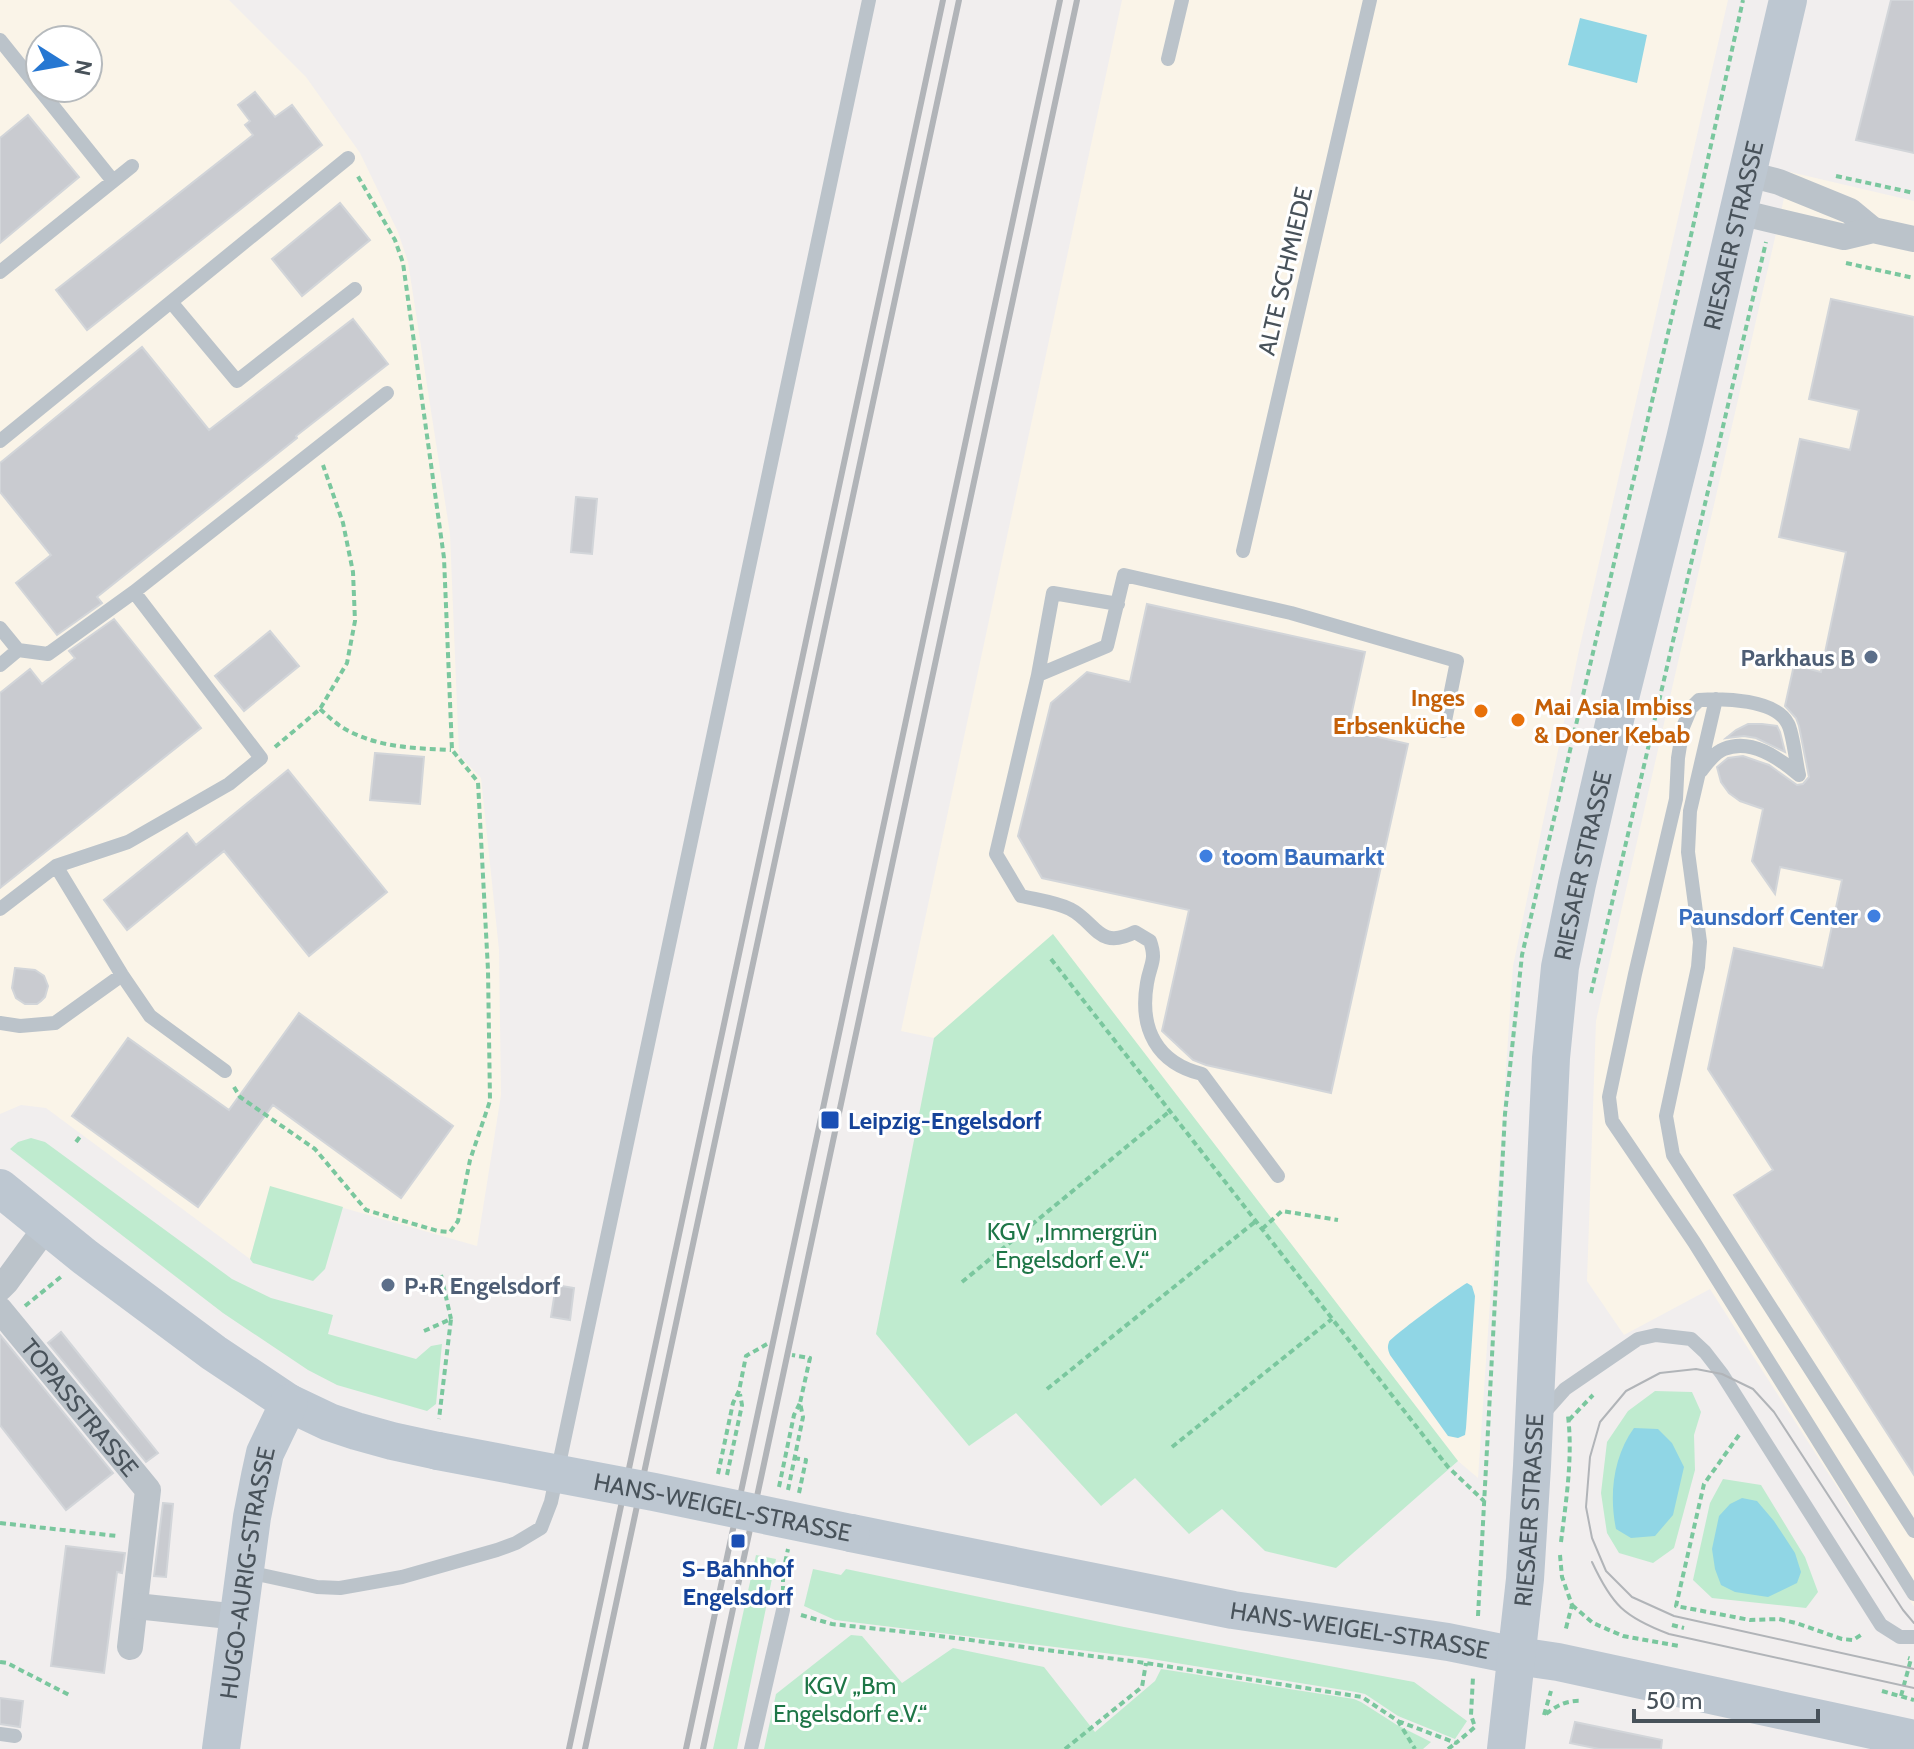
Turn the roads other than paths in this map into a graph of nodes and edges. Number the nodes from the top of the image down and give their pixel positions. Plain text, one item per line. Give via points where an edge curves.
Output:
1 (869, 0) edge
2 (1182, 0) edge
3 (1370, 0) edge
4 (1788, 0) edge
5 (0, 40) edge
6 (1168, 59) dead end
7 (348, 158) road end
8 (132, 166) dead end
9 (1748, 174) junction
10 (113, 181) junction
11 (1739, 212) junction
12 (1873, 230) junction
13 (1914, 239) edge
14 (0, 272) edge
15 (355, 289) dead end
16 (171, 302) junction
17 (387, 393) dead end
18 (0, 441) edge
19 (1243, 551) dead end
20 (134, 592) junction
21 (1118, 604) junction
22 (0, 628) edge
23 (18, 650) junction
24 (0, 665) edge
25 (1038, 675) junction
26 (1716, 699) junction
27 (1443, 731) dead end
28 (1699, 772) junction
29 (1676, 799) junction
30 (56, 866) junction
31 (0, 909) edge
32 (122, 975) junction
33 (0, 1023) edge
34 (225, 1071) road end
35 (1278, 1176) dead end
36 (0, 1188) edge
37 (47, 1226) junction
38 (0, 1288) edge
39 (3, 1313) edge
40 (289, 1403) junction
41 (1551, 1422) junction
42 (1914, 1531) edge
43 (245, 1571) junction
44 (1914, 1594) edge
45 (136, 1606) junction
46 (783, 1610) road end
47 (239, 1617) junction
48 (1914, 1637) edge
49 (130, 1647) dead end
50 (1517, 1656) junction
51 (1914, 1739) edge
52 (221, 1749) edge
53 (751, 1749) edge
54 (1506, 1749) edge

1 - 43 lane via 551,1502 541,1528 497,1550 340,1588
2 - 6 lane
3 - 19 lane, ALTE SCHMIEDE
4 - 9 main road, RIESAER STRASSE
5 - 10 lane
7 - 16 lane
8 - 10 lane
9 - 11 main road, RIESAER STRASSE
9 - 12 street via 1850,211
10 - 14 lane
11 - 12 street via 1844,237
11 - 41 main road, RIESAER STRASSE via 1560,967 1551,1058
12 - 13 street
15 - 16 lane via 237,381
16 - 18 lane
17 - 20 lane
20 - 23 lane via 48,654
20 - 30 lane via 261,758 229,784 128,842
21 - 25 lane via 1107,646
21 - 25 lane via 1053,593
21 - 27 lane via 1124,575 1291,613 1457,661
22 - 23 lane
23 - 24 lane
25 - 35 lane via 996,854 1021,896 1063,906 1109,938 1135,932 1150,941 1150,1034 1164,1056 1202,1074
26 - 28 lane
26 - 28 lane via 1773,708 1788,723 1799,775 1746,745 1725,748
26 - 29 lane via 1699,700 1683,727
28 - 29 lane
28 - 42 lane via 1688,852 1700,942 1666,1116 1673,1155
29 - 44 lane via 1609,1097 1612,1121
30 - 31 lane
30 - 32 lane
32 - 33 lane via 55,1023
32 - 34 lane via 150,1016
36 - 37 main road, HANS-WEIGEL-STRASSE
37 - 38 street
37 - 40 main road, HANS-WEIGEL-STRASSE
39 - 45 street, TOPASSTRASSE via 148,1490
40 - 43 main road, HUGO-AURIG-STRASSE via 265,1453
40 - 50 main road, HANS-WEIGEL-STRASSE, bridge via 356,1431 436,1450 1233,1610
41 - 48 lane via 1565,1389 1638,1339 1691,1339 1722,1374 1881,1625 1900,1637
41 - 50 main road, RIESAER STRASSE
43 - 47 main road, HUGO-AURIG-STRASSE
45 - 47 street
45 - 49 street, TOPASSTRASSE
46 - 53 lane
47 - 52 main road, HUGO-AURIG-STRASSE
50 - 51 main road, HANS-WEIGEL-STRASSE
50 - 54 main road, RIESAER STRASSE

